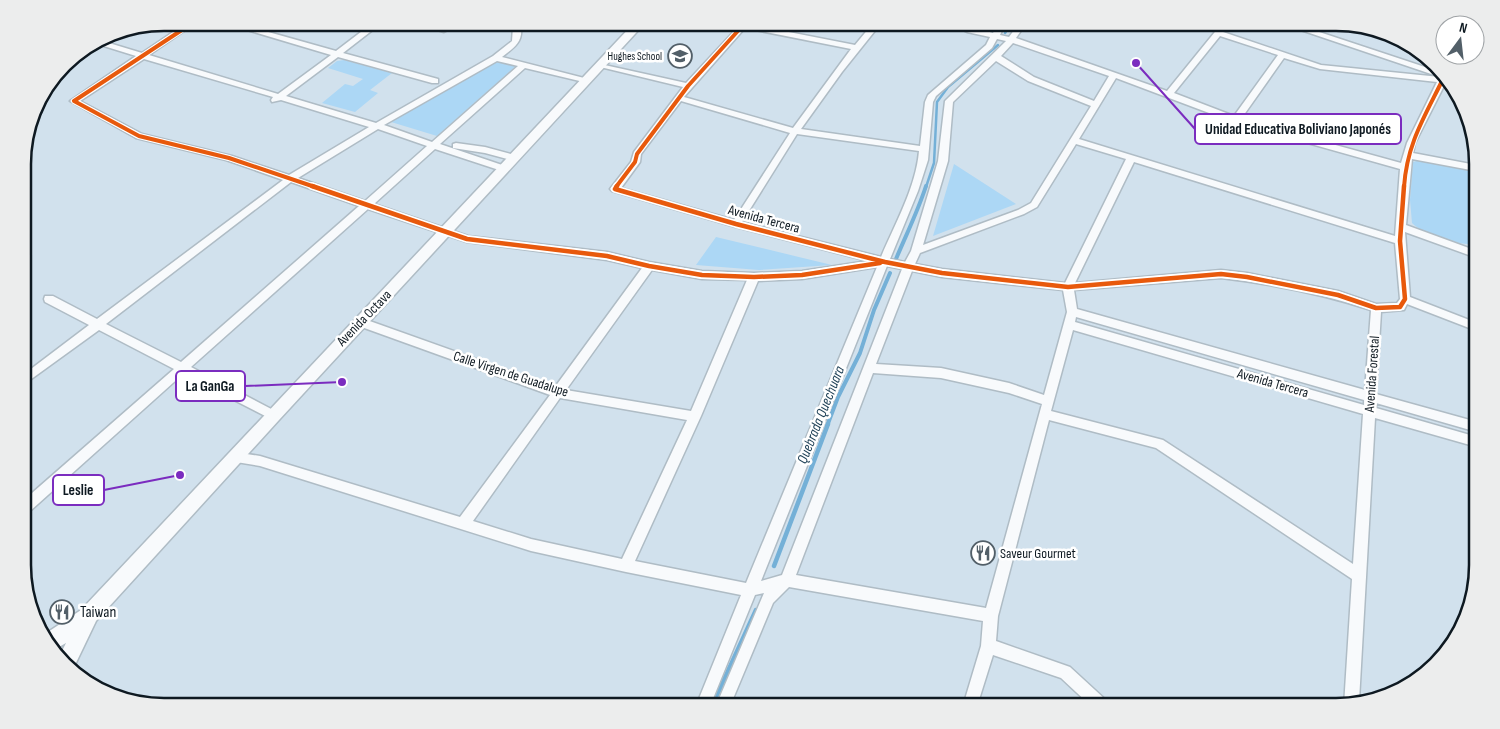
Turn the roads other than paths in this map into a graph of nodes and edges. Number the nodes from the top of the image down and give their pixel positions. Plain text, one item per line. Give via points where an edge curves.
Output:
1 (779, 31) edge
2 (871, 31) edge
3 (979, 31) edge
4 (997, 31) edge
5 (1018, 31) edge
6 (1307, 31) edge
7 (179, 32) edge
8 (259, 32) edge
9 (367, 32) edge
10 (518, 32) edge
11 (632, 32) edge
12 (737, 32) edge
13 (1218, 33) joint
14 (994, 36) junction
15 (1013, 40) junction
16 (106, 45) edge
17 (99, 48) edge
18 (856, 48) junction
19 (338, 54) junction
20 (1282, 55) junction
21 (996, 57) junction
22 (139, 58) junction
23 (496, 58) junction
24 (523, 66) junction
25 (600, 66) junction
26 (1433, 74) edge
27 (1114, 75) junction
28 (1435, 76) edge
29 (435, 81) dead end
30 (585, 81) junction
31 (1440, 82) edge
32 (688, 86) junction
33 (1168, 94) junction
34 (679, 98) junction
35 (276, 99) junction
36 (1096, 105) junction
37 (1236, 120) junction
38 (374, 128) junction
39 (794, 131) junction
40 (1074, 140) junction
41 (434, 144) junction
42 (924, 149) junction
43 (1408, 152) junction
44 (515, 158) junction
45 (1130, 158) junction
46 (1469, 159) edge
47 (1469, 166) edge
48 (1405, 167) junction
49 (505, 169) junction
50 (291, 178) junction
51 (365, 204) junction
52 (736, 224) junction
53 (1401, 227) junction
54 (446, 233) junction
55 (1400, 241) junction
56 (916, 251) junction
57 (1469, 252) edge
58 (885, 262) junction
59 (649, 266) junction
60 (908, 267) junction
61 (754, 277) junction
62 (1068, 287) junction
63 (1405, 299) junction
64 (49, 300) dead end
65 (1376, 308) junction
66 (1070, 318) junction
67 (360, 322) junction
68 (1469, 324) edge
69 (97, 325) junction
70 (182, 368) junction
71 (868, 368) junction
72 (31, 375) edge
73 (558, 393) junction
74 (1370, 398) junction
75 (1046, 408) junction
76 (1370, 411) junction
77 (273, 415) junction
78 (695, 416) junction
79 (1469, 425) edge
80 (1469, 440) edge
81 (234, 457) junction
82 (31, 502) edge
83 (463, 524) junction
84 (626, 566) junction
85 (1359, 576) junction
86 (787, 580) junction
87 (750, 590) junction
88 (88, 616) junction
89 (991, 616) junction
90 (54, 639) edge
91 (988, 646) junction
92 (69, 657) edge
93 (1351, 696) edge
94 (973, 697) edge
95 (1092, 697) edge
96 (707, 698) edge
97 (727, 698) edge

1 - 18 street
2 - 18 street
3 - 14 street
4 - 14 street
5 - 15 street
6 - 26 street
7 - 22 street
8 - 19 street
9 - 19 street
10 - 23 street via 516,42
11 - 25 main road, Avenida Octava
12 - 32 street
13 - 20 street
13 - 33 street
14 - 15 street
14 - 42 street via 989,46 932,95
15 - 21 street
15 - 27 street
16 - 22 street
17 - 22 street
18 - 39 street
19 - 29 street
19 - 35 street
20 - 28 street via 1320,67
20 - 37 street
21 - 36 street via 1031,79
21 - 56 street via 949,101 943,161
22 - 35 street
22 - 50 street via 74,101 139,136 229,158
23 - 24 street
23 - 38 street
24 - 30 street
24 - 41 street
25 - 30 main road, Avenida Octava
25 - 32 street
27 - 33 street
27 - 36 street
30 - 44 main road, Avenida Octava
31 - 43 street
32 - 34 street
33 - 37 street
34 - 39 street
34 - 52 street, Avenida Tercera via 637,154 616,189
35 - 38 street
36 - 40 street
37 - 48 street
38 - 41 street
38 - 50 street
39 - 42 street
39 - 52 street
40 - 45 street
40 - 56 street via 1034,205
41 - 44 street via 485,150
41 - 49 street
41 - 51 street
42 - 58 street via 913,191
43 - 46 street
43 - 47 street
43 - 48 street
44 - 49 main road, Avenida Octava
45 - 55 street
45 - 62 street
48 - 53 street
49 - 54 main road, Avenida Octava
50 - 51 street
50 - 69 street
51 - 54 street
51 - 70 street
52 - 58 street, Avenida Tercera
53 - 55 street
53 - 57 street
54 - 59 street via 467,239 607,256
54 - 67 main road, Avenida Octava
55 - 63 street
56 - 60 street
58 - 60 street, Avenida Tercera
58 - 61 street via 802,275
58 - 87 street
59 - 61 street via 702,275
59 - 73 street
60 - 62 street
60 - 71 street
61 - 78 street
62 - 65 street via 1222,274 1338,295
62 - 66 street
63 - 65 street via 1400,307
63 - 68 street
64 - 69 street
65 - 74 street, Avenida Forestal
66 - 74 street, Avenida Tercera
66 - 75 street
66 - 76 street, Avenida Tercera
67 - 73 street, Calle Virgen de Guadalupe
67 - 77 main road, Avenida Octava
69 - 70 street
69 - 72 street
70 - 77 street
70 - 82 street
71 - 75 street via 940,373 1009,388
71 - 86 street
73 - 78 street, Calle Virgen de Guadalupe
73 - 83 street
74 - 76 street, Avenida Forestal
74 - 79 street, Avenida Tercera
75 - 85 street via 1159,444
75 - 89 street
76 - 80 street, Avenida Tercera
76 - 85 street, Avenida Forestal
77 - 81 main road, Avenida Octava
78 - 84 street
81 - 83 street via 260,460
81 - 88 main road, Avenida Octava
83 - 84 street
84 - 87 street
85 - 93 street, Avenida Forestal
86 - 87 street
86 - 89 street
86 - 97 street via 768,598
87 - 96 street
88 - 90 main road, Avenida Octava
88 - 92 main road, Avenida Octava
89 - 91 street
91 - 94 street
91 - 95 street via 1065,672

